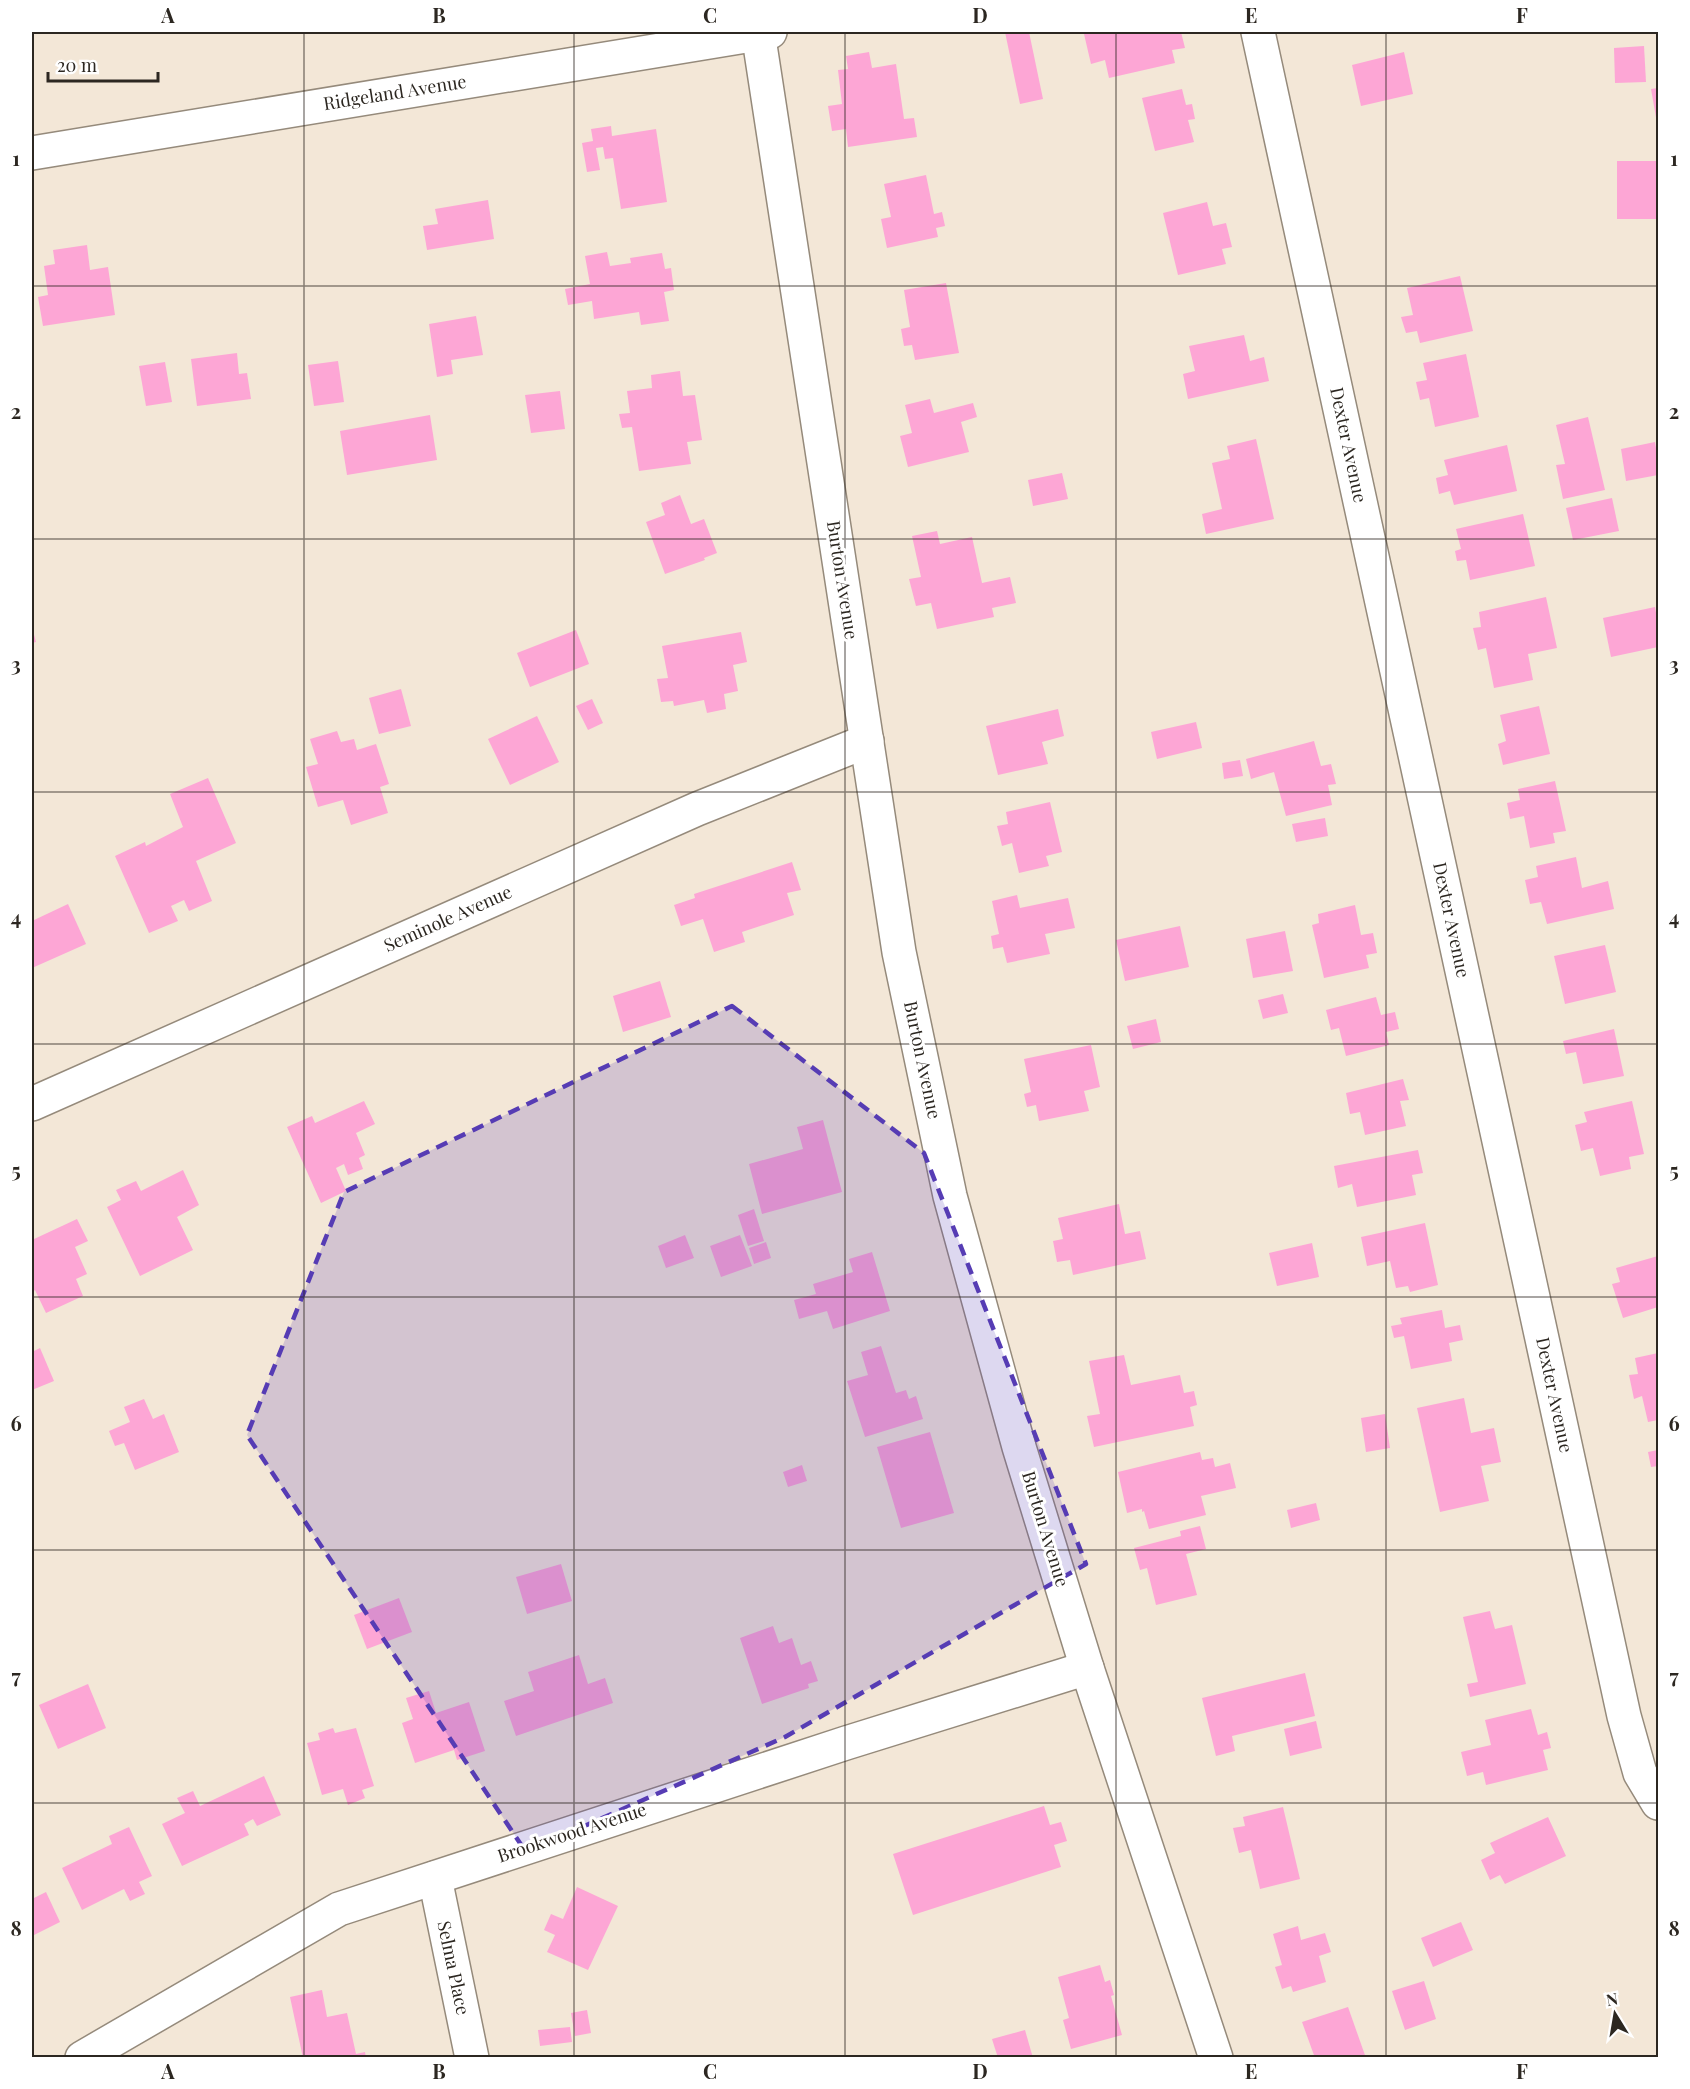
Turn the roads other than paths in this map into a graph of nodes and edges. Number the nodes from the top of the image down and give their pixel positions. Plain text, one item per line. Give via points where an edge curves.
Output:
1 (762, 32) edge
2 (1258, 32) edge
3 (32, 153) edge
4 (867, 741) junction
5 (32, 1104) edge
6 (1087, 1668) junction
7 (1659, 1803) edge
8 (435, 1878) junction
9 (82, 2058) edge
10 (472, 2058) edge
11 (1216, 2058) edge

1 - 3 street, Ridgeland Avenue
1 - 4 street, Burton Avenue
2 - 7 street, Dexter Avenue via 1624,1716 1640,1773
4 - 5 street, Seminole Avenue via 697,809
4 - 6 street, Burton Avenue via 899,952 950,1196 1019,1447
6 - 8 street, Brookwood Avenue
6 - 11 street, Burton Avenue
8 - 9 street, Brookwood Avenue via 339,1909
8 - 10 street, Selma Place

